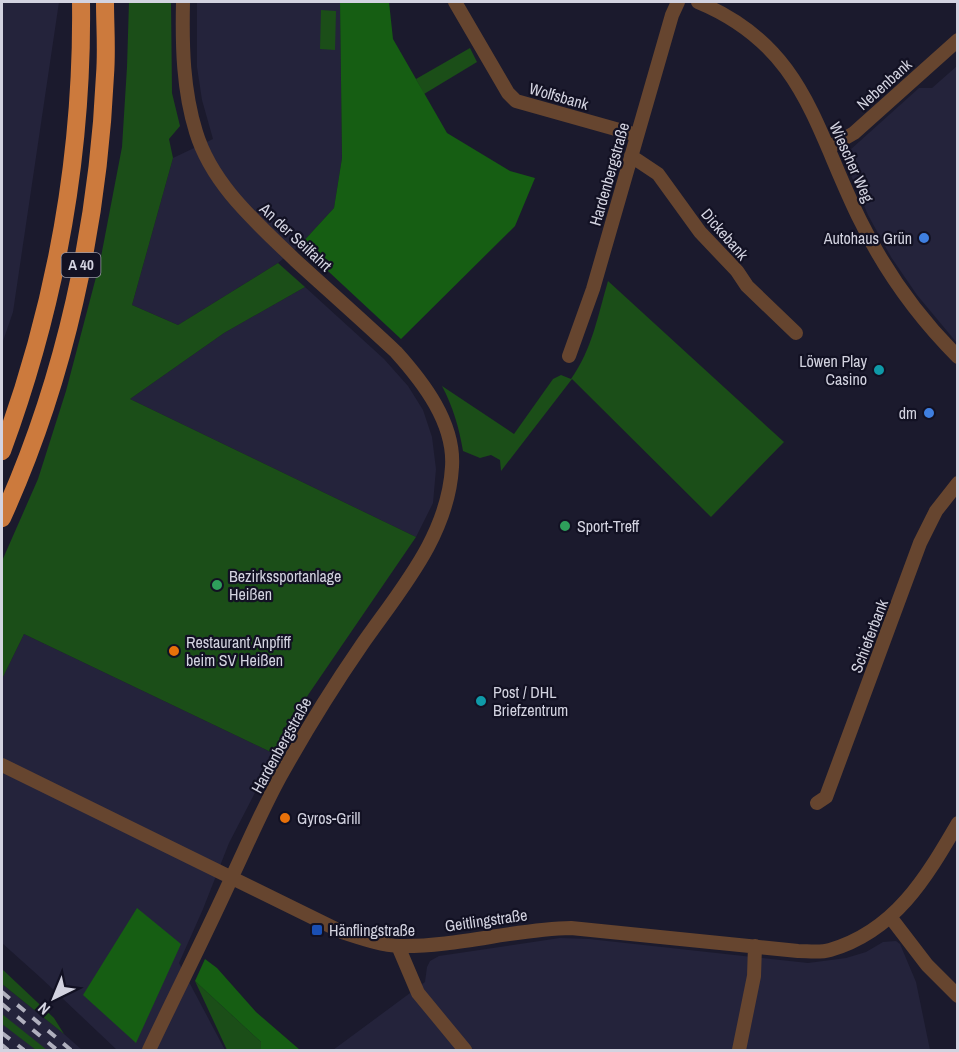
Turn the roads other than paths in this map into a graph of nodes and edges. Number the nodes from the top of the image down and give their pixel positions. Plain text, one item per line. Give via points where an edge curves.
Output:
1 (81, 2) edge
2 (105, 2) edge
3 (183, 2) edge
4 (455, 2) edge
5 (678, 2) edge
6 (698, 2) edge
7 (957, 40) edge
8 (637, 135) junction
9 (828, 148) junction
10 (631, 156) junction
11 (796, 333) dead end
12 (569, 356) dead end
13 (957, 357) edge
14 (2, 451) edge
15 (453, 465) joint
16 (957, 483) edge
17 (2, 518) edge
18 (2, 765) edge
19 (817, 803) dead end
20 (957, 823) edge
21 (232, 878) junction
22 (891, 918) junction
23 (398, 946) junction
24 (755, 946) junction
25 (957, 996) edge
26 (149, 1050) edge
27 (465, 1050) edge
28 (739, 1050) edge

1 - 14 highway, A 40 via 79,79 67,204 38,338
2 - 17 highway, A 40 via 101,136 77,288 38,426
3 - 15 street, An der Seilfahrt via 188,100 196,134 213,168 244,210 418,376 437,407
4 - 8 street, Wolfsbank via 516,101
5 - 8 street, Hardenbergstraße
6 - 9 street, Wiescher Weg via 744,25 773,51 805,97
7 - 9 street, Nebenbank via 854,133
8 - 10 street, Hardenbergstraße
9 - 13 street, Wiescher Weg via 884,264
10 - 11 street, Dickebank via 658,174 700,232 747,286
10 - 12 street, Hardenbergstraße
15 - 21 street, Hardenbergstraße via 444,512 431,542 299,744
16 - 19 street, Schieferbank via 920,543 826,797
18 - 21 street, Geitlingstraße
20 - 22 street, Geitlingstraße via 921,884
21 - 23 street, Geitlingstraße via 342,932
21 - 26 street, Hardenbergstraße
22 - 24 street, Geitlingstraße via 828,951
22 - 25 street
23 - 24 street, Geitlingstraße via 571,928
23 - 27 street via 418,993
24 - 28 street via 754,976

